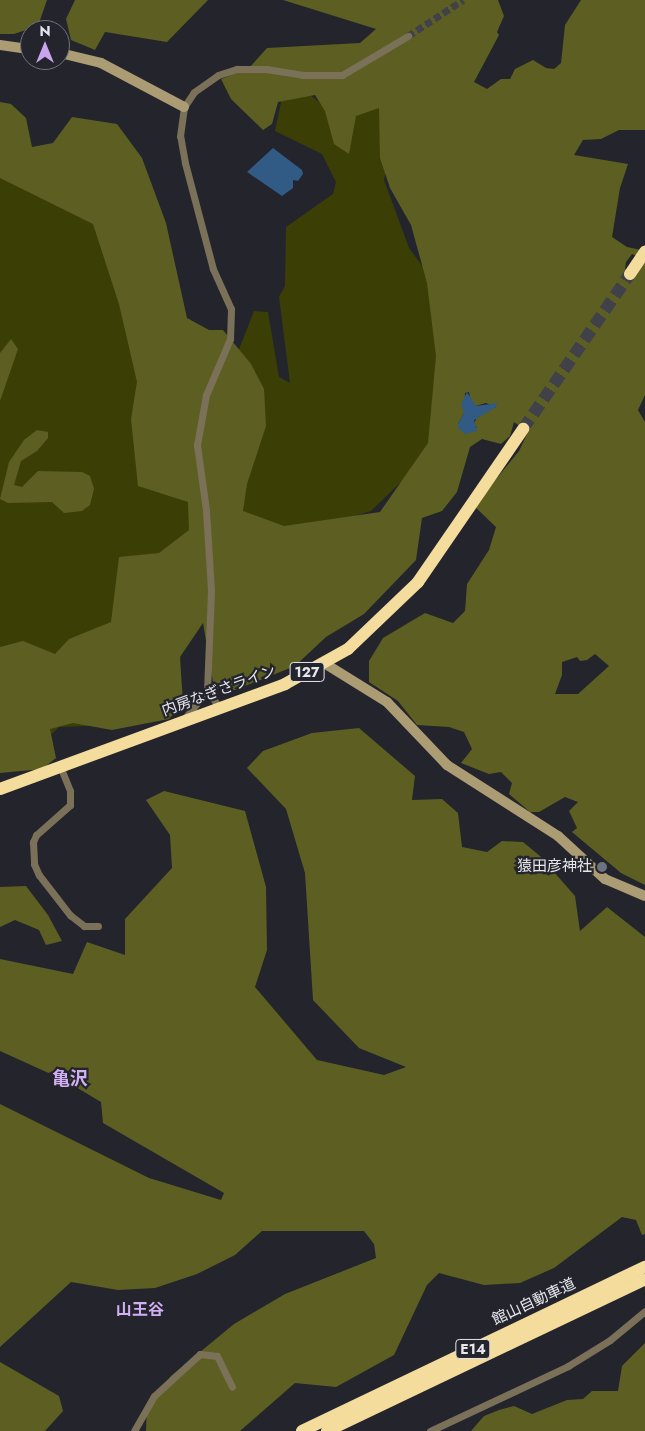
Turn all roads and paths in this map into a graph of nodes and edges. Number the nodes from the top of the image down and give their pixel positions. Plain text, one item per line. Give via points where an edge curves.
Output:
1 (408, 36) tunnel mouth
2 (0, 45) edge
3 (20, 48) edge
4 (70, 55) edge
5 (184, 106) junction
6 (645, 252) edge
7 (630, 274) tunnel mouth
8 (523, 429) tunnel mouth
9 (324, 663) junction
10 (206, 691) junction
11 (220, 708) junction
12 (179, 723) junction
13 (60, 766) junction
14 (0, 789) edge
15 (645, 896) edge
16 (98, 926) dead end
17 (645, 1267) edge
18 (645, 1279) edge
19 (645, 1311) edge
20 (232, 1387) dead end
21 (134, 1431) edge
22 (302, 1431) edge
23 (327, 1431) edge
24 (430, 1431) edge

1 - 5 street via 342,75 237,69 218,75 194,92
2 - 3 street
4 - 5 street via 101,63
5 - 10 street via 180,136 185,163 213,269 232,310 230,339 206,395 197,445 206,510 210,590
6 - 7 highway
8 - 9 highway, 内房なぎさライン / 127 via 418,582 376,625 348,649
9 - 11 highway, 内房なぎさライン / 127 via 285,684
9 - 15 street via 387,702 447,765 558,836 605,879
10 - 11 street
10 - 12 street
11 - 12 highway, 内房なぎさライン / 127
12 - 13 highway, 内房なぎさライン / 127
13 - 14 highway, 内房なぎさライン / 127
13 - 16 street via 70,791 70,805 36,835 33,842 34,864 70,915 84,926
17 - 22 highway, 館山自動車道 / E14
18 - 23 highway, 館山自動車道 / E14
19 - 24 street via 610,1340 568,1366
20 - 21 street via 217,1356 200,1354 154,1396

